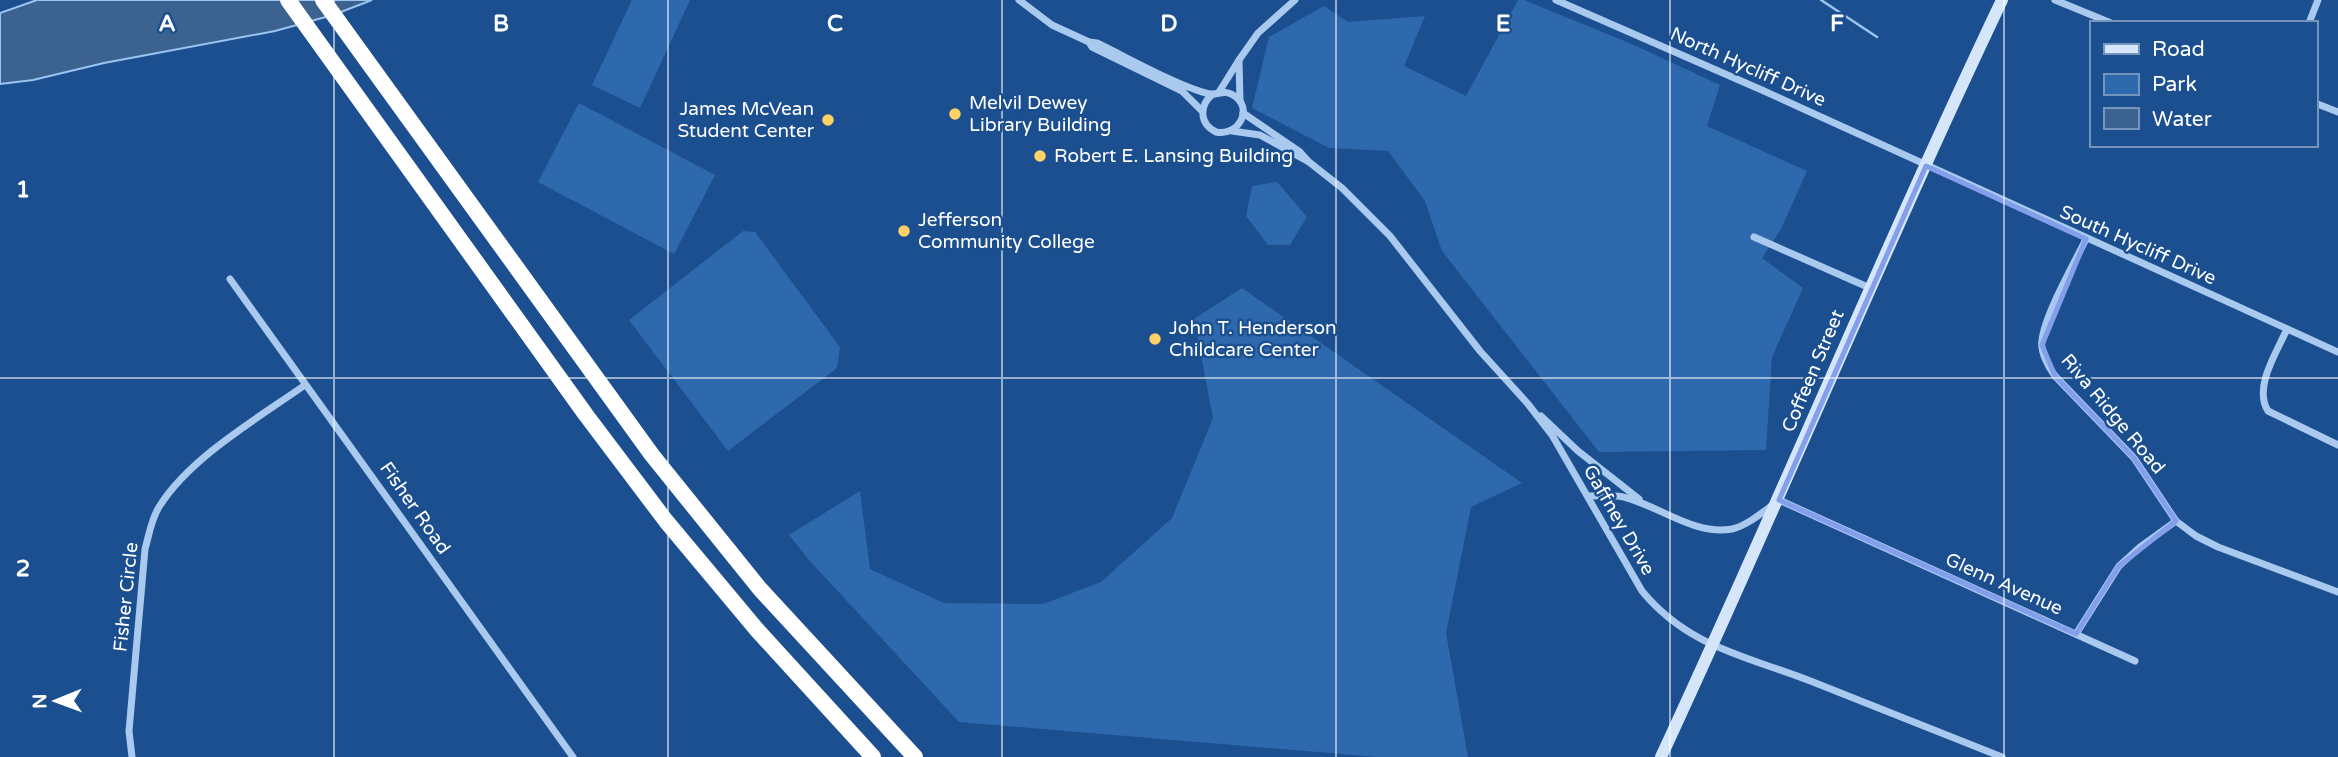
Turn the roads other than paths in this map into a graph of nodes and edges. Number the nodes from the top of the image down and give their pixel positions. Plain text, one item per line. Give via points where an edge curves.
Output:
1 (288, 0) edge
2 (323, 0) edge
3 (1019, 0) edge
4 (1295, 0) edge
5 (1556, 0) edge
6 (2002, 0) edge
7 (2055, 0) edge
8 (2318, 0) edge
9 (2106, 21) edge
10 (2310, 21) edge
11 (1088, 42) junction
12 (1239, 60) junction
13 (1216, 93) junction
14 (1240, 101) junction
15 (2317, 104) edge
16 (1202, 111) junction
17 (2338, 112) edge
18 (1243, 113) junction
19 (1232, 131) junction
20 (1309, 162) junction
21 (1926, 166) junction
22 (1754, 237) dead end
23 (2086, 239) junction
24 (230, 279) dead end
25 (1870, 288) junction
26 (2287, 329) junction
27 (2338, 352) edge
28 (305, 385) junction
29 (1528, 404) junction
30 (2338, 444) edge
31 (1589, 496) junction
32 (1779, 500) junction
33 (1648, 506) junction
34 (2176, 521) junction
35 (2338, 592) edge
36 (2076, 634) junction
37 (1713, 647) junction
38 (2135, 661) dead end
39 (132, 757) edge
40 (573, 757) edge
41 (873, 757) edge
42 (915, 757) edge
43 (1661, 757) edge
44 (2002, 757) edge

1 - 41 highway via 666,521
2 - 42 highway via 652,455 760,589
3 - 11 street
4 - 12 street via 1258,33
5 - 21 street, North Hycliff Drive
6 - 21 main road, Coffeen Street
7 - 9 street
8 - 10 street
11 - 13 street via 1194,90
11 - 16 street via 1181,91
12 - 13 street
12 - 14 street
13 - 14 street via 1231,94
13 - 16 street
14 - 18 street
15 - 17 street
16 - 19 street via 1211,130
18 - 19 street
18 - 20 street, Gaffney Drive
19 - 20 street, Gaffney Drive via 1260,135
20 - 29 street, Gaffney Drive via 1390,236
21 - 23 street, South Hycliff Drive
21 - 25 main road, Coffeen Street
22 - 25 street
23 - 26 street, South Hycliff Drive
23 - 34 street, Riva Ridge Road via 2042,338 2045,356 2055,376 2134,458
24 - 28 street, Fisher Road
25 - 32 main road, Coffeen Street
26 - 27 street, South Hycliff Drive
26 - 30 street via 2270,368 2263,404 2268,411
28 - 39 street, Fisher Circle via 200,461 158,508 145,549 130,731
28 - 40 street, Fisher Road
29 - 31 street, Gaffney Drive
29 - 33 street
31 - 33 street via 1625,497
31 - 37 street, Gaffney Drive via 1657,610
32 - 33 street via 1734,528 1717,530
32 - 36 street, Glenn Avenue
32 - 37 main road, Coffeen Street
34 - 35 street, Riva Ridge Road via 2218,547
34 - 36 street, Glenn Avenue via 2119,566
36 - 38 street
37 - 43 main road, Coffeen Street
37 - 44 street, Gaffney Drive

